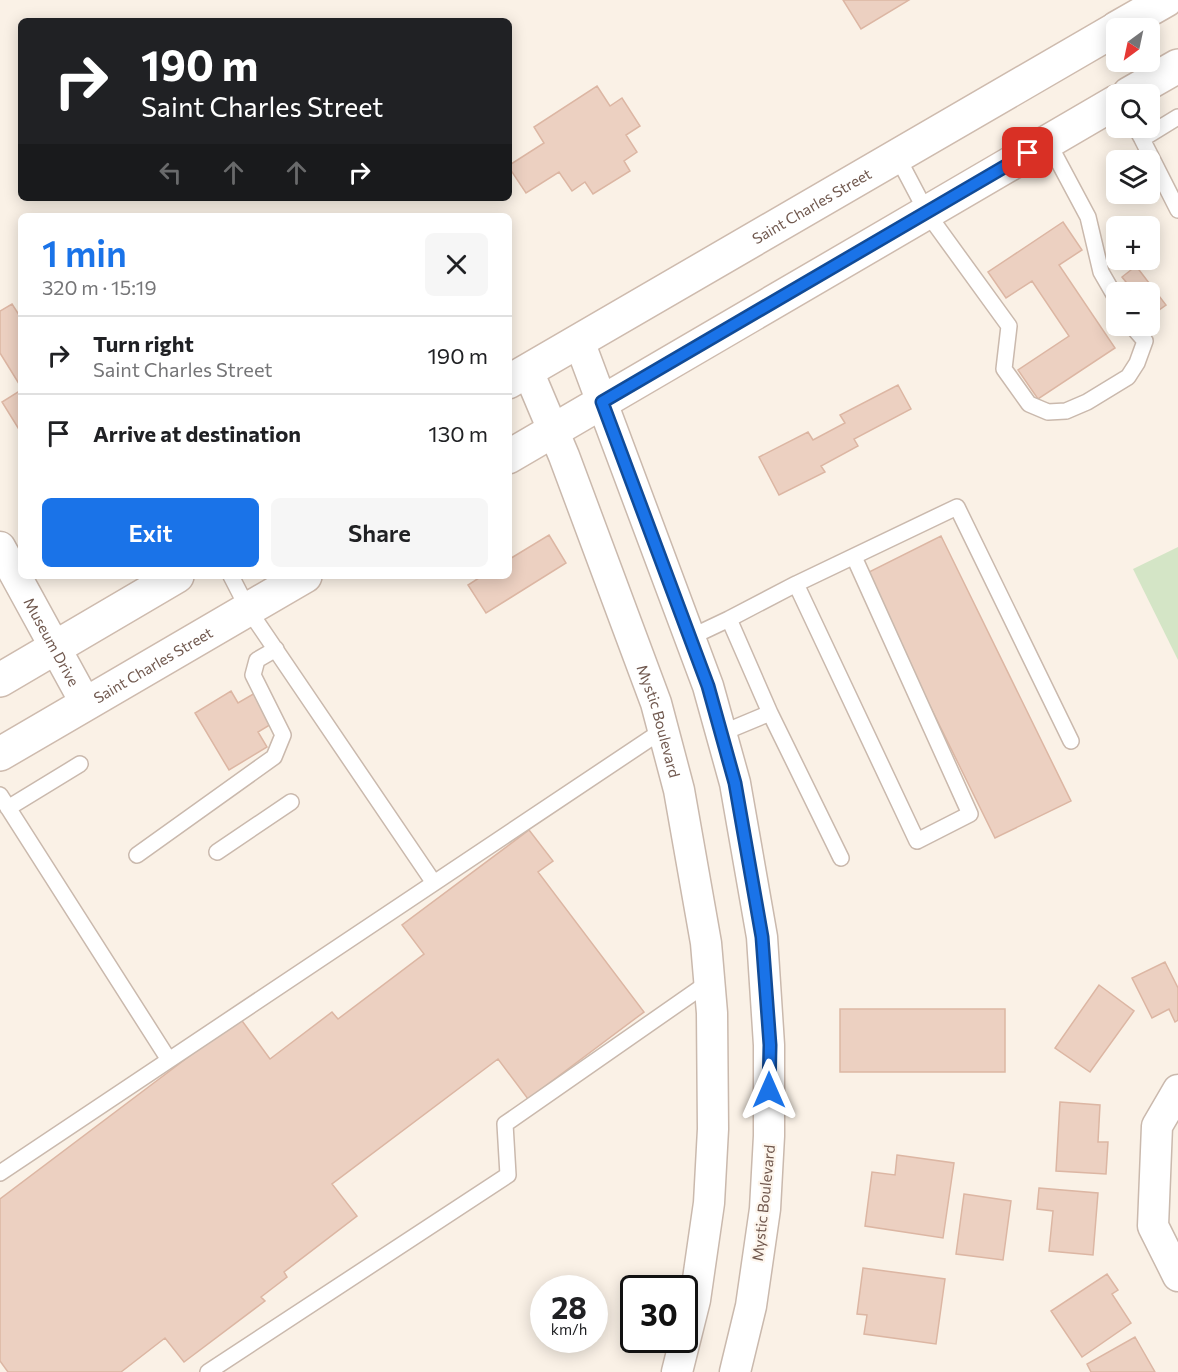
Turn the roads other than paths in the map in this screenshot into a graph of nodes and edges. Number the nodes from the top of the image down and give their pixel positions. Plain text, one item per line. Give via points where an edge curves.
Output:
1 (1166, 0) edge
2 (1136, 18) edge
3 (1106, 35) edge
4 (1178, 66) edge
5 (1146, 84) edge
6 (1106, 108) edge
7 (1178, 117) edge
8 (1160, 124) edge
9 (1142, 138) edge
10 (1048, 142) junction
11 (897, 156) junction
12 (1178, 210) edge
13 (927, 213) junction
14 (1107, 282) edge
15 (1141, 336) edge
16 (579, 341) junction
17 (518, 377) edge
18 (602, 402) junction
19 (554, 431) junction
20 (512, 455) edge
21 (0, 547) edge
22 (854, 556) junction
23 (172, 579) edge
24 (233, 579) edge
25 (300, 579) edge
26 (796, 584) junction
27 (248, 609) junction
28 (729, 619) junction
29 (691, 637) junction
30 (56, 647) junction
31 (276, 648) junction
32 (0, 680) edge
33 (86, 704) junction
34 (770, 713) junction
35 (663, 730) junction
36 (722, 733) junction
37 (1071, 741) dead end
38 (0, 754) edge
39 (80, 764) dead end
40 (4, 802) edge
41 (291, 802) dead end
42 (217, 852) dead end
43 (137, 855) dead end
44 (841, 858) dead end
45 (434, 883) junction
46 (710, 982) junction
47 (169, 1060) junction
48 (1178, 1090) edge
49 (0, 1173) edge
50 (1178, 1276) edge
51 (208, 1372) edge
52 (677, 1372) edge
53 (735, 1372) edge

1 - 2 street, Saint Charles Street
3 - 11 street, Saint Charles Street
4 - 5 street
6 - 10 street
7 - 8 lane
9 - 12 lane
10 - 13 street
10 - 14 lane via 1088,217
11 - 13 lane
11 - 16 street, Saint Charles Street
13 - 15 lane via 1010,326 1004,369 1029,404 1048,412 1066,411 1087,402 1128,377 1145,341
13 - 18 street
16 - 17 street, Saint Charles Street
16 - 18 street, Mystic Boulevard
17 - 19 street, Mystic Boulevard
18 - 19 street
18 - 29 street, Mystic Boulevard
19 - 20 street
19 - 35 street, Mystic Boulevard
21 - 30 street, Museum Drive
22 - 26 lane
22 - 26 lane via 970,814 917,841
22 - 37 lane via 957,507
23 - 30 street
24 - 27 lane
25 - 27 street, Saint Charles Street
26 - 28 lane
27 - 31 lane
27 - 33 street, Saint Charles Street
28 - 29 lane
28 - 34 lane
29 - 36 street, Mystic Boulevard
30 - 32 street
30 - 33 street, Museum Drive
31 - 43 lane via 257,660 252,675 283,735 274,757
31 - 45 lane
33 - 38 street, Saint Charles Street
34 - 36 lane
34 - 44 lane
35 - 45 lane
35 - 46 street, Mystic Boulevard via 679,790
36 - 53 street, Mystic Boulevard via 735,783 762,937 770,1045 765,1209 751,1306
39 - 40 lane
40 - 47 lane
41 - 42 lane
45 - 47 lane
46 - 51 lane via 505,1124 508,1175
46 - 52 street, Mystic Boulevard via 713,1129 709,1203 695,1300
47 - 49 lane
48 - 50 street via 1157,1126 1153,1226

